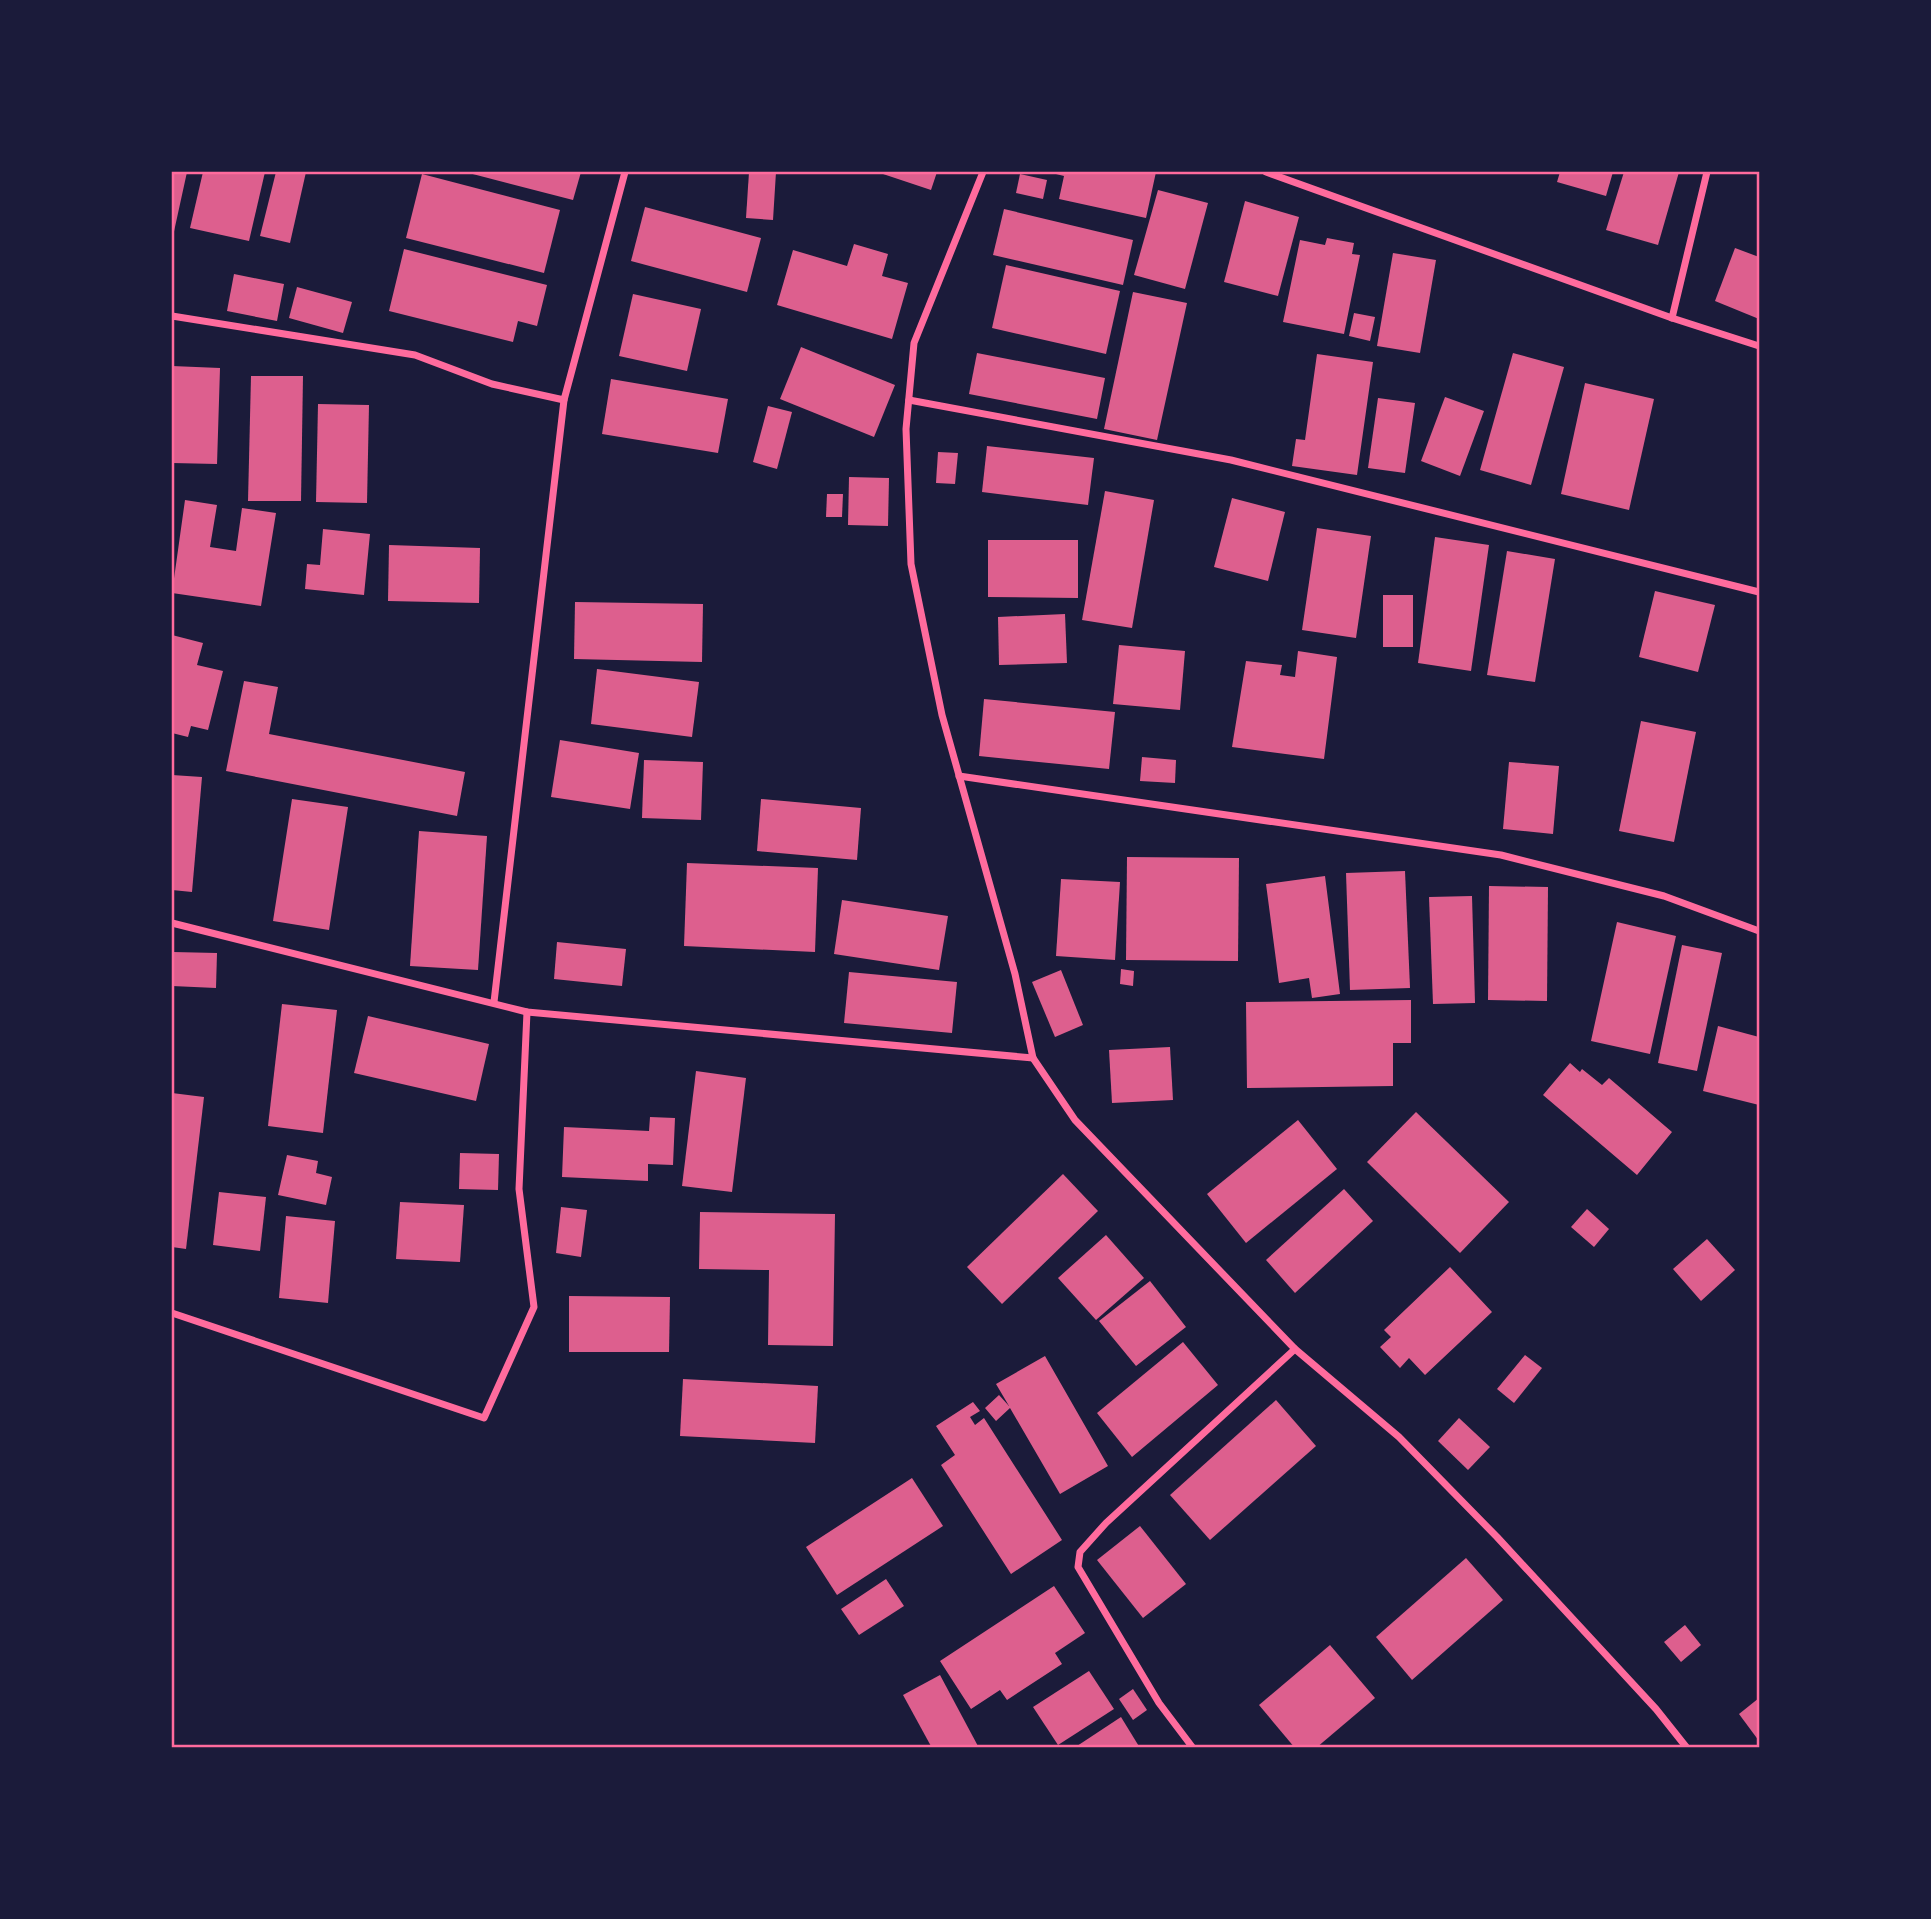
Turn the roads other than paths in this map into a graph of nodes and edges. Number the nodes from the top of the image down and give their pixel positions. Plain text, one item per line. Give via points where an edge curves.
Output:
1 (625, 172) edge
2 (983, 172) edge
3 (1266, 172) edge
4 (1707, 172) edge
5 (172, 316) edge
6 (1671, 318) junction
7 (1759, 345) edge
8 (564, 400) junction
9 (909, 400) junction
10 (1759, 592) edge
11 (959, 776) junction
12 (172, 923) edge
13 (1759, 931) edge
14 (494, 1002) junction
15 (527, 1012) junction
16 (1033, 1058) junction
17 (172, 1313) edge
18 (1295, 1349) junction
19 (1193, 1748) edge
20 (1688, 1748) edge

1 - 8 street
2 - 9 street via 914,343
3 - 6 street
4 - 6 street
5 - 8 street via 415,355 492,384
6 - 7 street
8 - 14 street
9 - 10 street via 1231,460
9 - 11 street via 911,564 927,652
11 - 13 street via 1501,855 1664,896
11 - 16 street via 1015,974
12 - 14 street
14 - 15 street
15 - 16 street
15 - 17 street via 519,1189 534,1307 484,1418
16 - 18 street via 1076,1120
18 - 19 street via 1080,1552 1078,1567 1090,1591 1159,1703
18 - 20 street via 1399,1437 1444,1482

